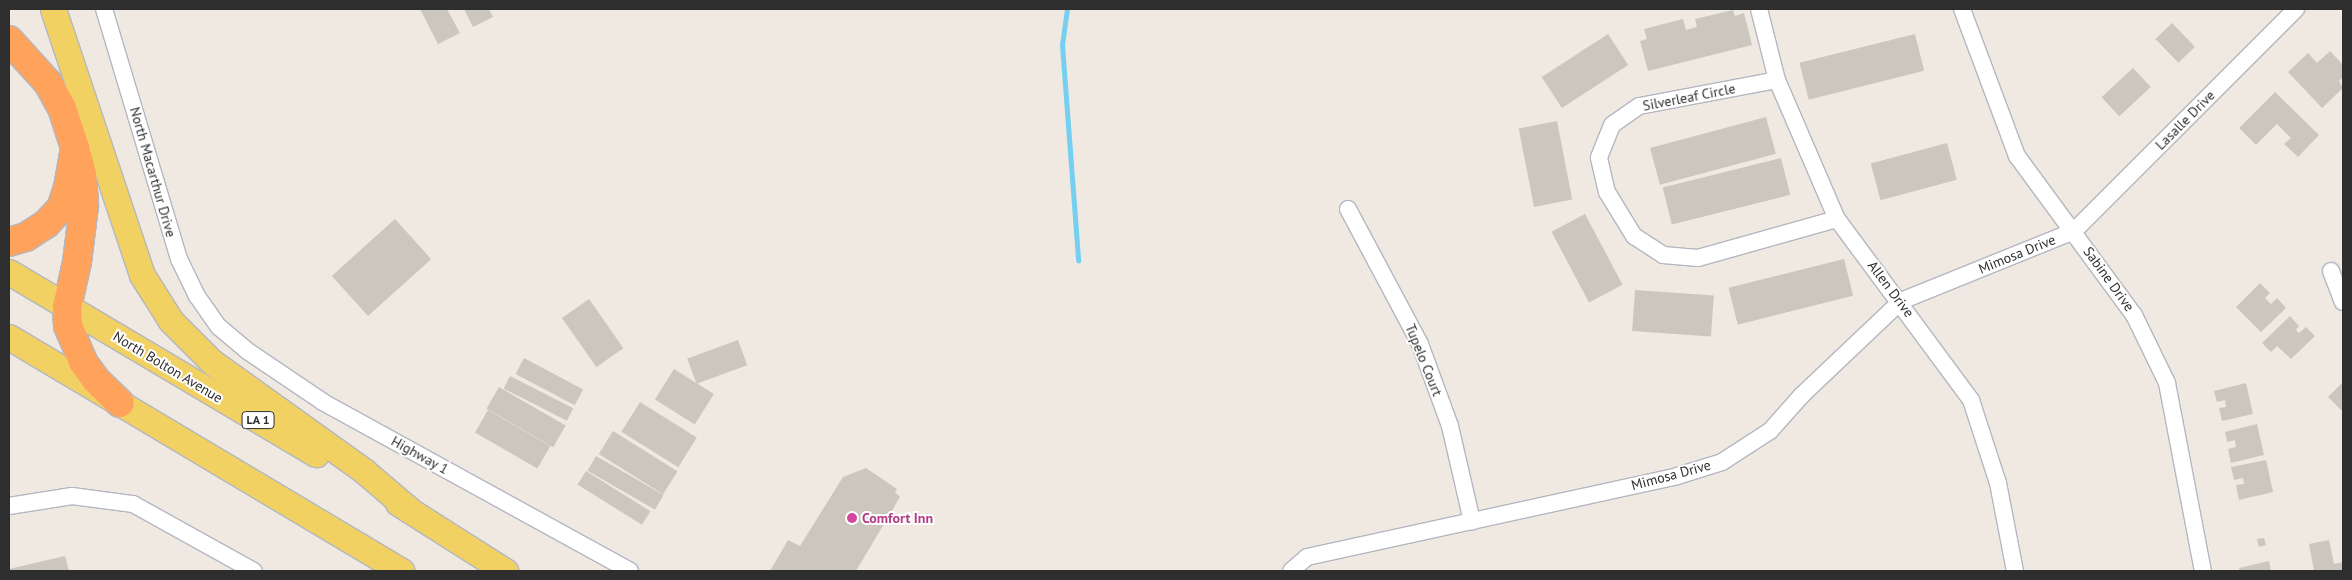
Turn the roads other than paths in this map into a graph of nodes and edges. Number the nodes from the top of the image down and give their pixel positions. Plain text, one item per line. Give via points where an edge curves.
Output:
1 (52, 9) edge
2 (104, 9) edge
3 (1759, 9) edge
4 (1962, 9) edge
5 (2296, 9) edge
6 (9, 40) edge
7 (1777, 80) junction
8 (75, 148) junction
9 (1348, 209) dead end
10 (1837, 219) junction
11 (2074, 231) junction
12 (9, 242) edge
13 (2331, 271) dead end
14 (9, 272) edge
15 (1900, 301) junction
16 (2343, 302) edge
17 (67, 307) junction
18 (218, 327) joint
19 (9, 337) edge
20 (120, 402) junction
21 (9, 506) edge
22 (411, 510) junction
23 (1472, 521) junction
24 (1292, 569) edge
25 (254, 571) edge
26 (401, 571) edge
27 (505, 571) edge
28 (630, 571) edge
29 (2015, 571) edge
30 (2203, 571) edge

1 - 22 main road via 142,275 171,321 212,362 364,470
2 - 18 street, North Macarthur Drive via 179,259 197,296
3 - 7 street, Allen Drive
4 - 11 street, Sabine Drive via 2017,156
5 - 11 street, Lasalle Drive
6 - 8 highway via 48,83 62,108
7 - 10 street, Allen Drive
7 - 10 street, Silverleaf Circle via 1639,106 1612,126 1599,158 1607,192 1634,236 1663,255 1698,258
8 - 12 highway via 61,208 46,224 26,237
8 - 17 highway via 82,175 84,206
9 - 23 street, Tupelo Court via 1420,344 1450,426
10 - 15 street, Allen Drive
11 - 15 street, Mimosa Drive
11 - 30 street, Sabine Drive via 2134,315 2167,383
13 - 16 street
14 - 17 main road, North Bolton Avenue / LA 1
15 - 23 street, Mimosa Drive via 1802,395 1770,431 1722,462 1678,476
15 - 29 street, Allen Drive via 1971,400 1998,483
17 - 20 highway via 68,326 83,362 96,380
17 - 22 main road, North Bolton Avenue / LA 1
18 - 28 street, Highway 1 via 323,402
19 - 20 main road
20 - 26 main road
21 - 25 street via 72,496 100,497 133,504
22 - 27 main road, North Bolton Avenue / LA 1
23 - 24 street, Mimosa Drive via 1307,557

